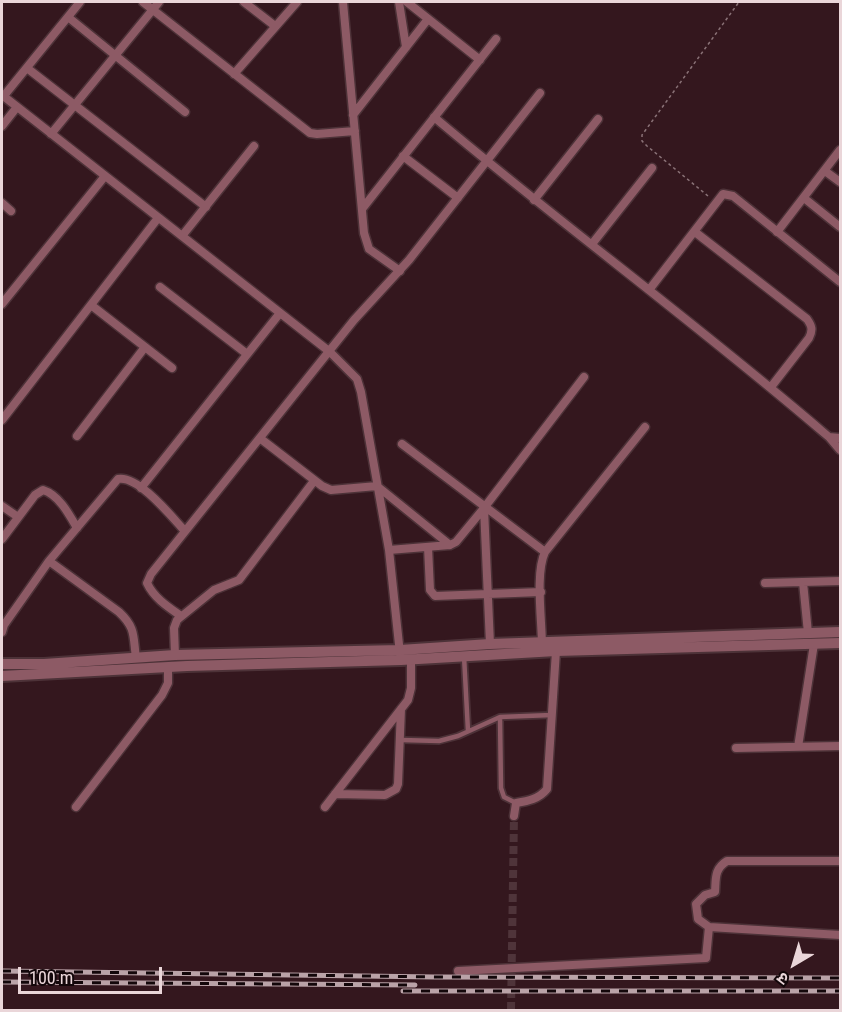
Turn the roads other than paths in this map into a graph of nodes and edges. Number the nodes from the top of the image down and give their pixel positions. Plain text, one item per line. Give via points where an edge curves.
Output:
1 (80, 2) edge
2 (143, 2) edge
3 (244, 2) edge
4 (297, 2) edge
5 (343, 2) edge
6 (399, 2) edge
7 (407, 2) edge
8 (156, 5) edge
9 (68, 17) junction
10 (428, 19) junction
11 (275, 26) junction
12 (496, 39) dead end
13 (406, 47) junction
14 (115, 55) junction
15 (480, 60) junction
16 (27, 68) junction
17 (234, 74) junction
18 (540, 93) dead end
19 (2, 96) edge
20 (74, 105) junction
21 (17, 107) junction
22 (185, 112) dead end
23 (353, 115) junction
24 (434, 117) junction
25 (598, 119) dead end
26 (2, 126) edge
27 (355, 131) junction
28 (51, 134) junction
29 (254, 146) dead end
30 (840, 150) edge
31 (403, 156) junction
32 (486, 161) junction
33 (652, 168) dead end
34 (825, 171) junction
35 (105, 176) junction
36 (840, 182) edge
37 (458, 198) junction
38 (804, 198) junction
39 (534, 200) junction
40 (2, 203) edge
41 (206, 207) junction
42 (362, 209) junction
43 (11, 211) dead end
44 (158, 218) junction
45 (840, 225) edge
46 (695, 232) junction
47 (777, 232) junction
48 (182, 236) junction
49 (592, 244) junction
50 (400, 271) junction
51 (840, 282) edge
52 (160, 287) dead end
53 (649, 290) junction
54 (2, 304) edge
55 (91, 305) junction
56 (280, 313) junction
57 (145, 347) junction
58 (330, 352) junction
59 (247, 354) junction
60 (172, 368) dead end
61 (584, 377) dead end
62 (771, 387) junction
63 (2, 420) edge
64 (645, 427) dead end
65 (77, 436) dead end
66 (829, 437) junction
67 (840, 438) edge
68 (261, 439) junction
69 (402, 444) dead end
70 (840, 450) edge
71 (314, 481) junction
72 (377, 486) junction
73 (141, 488) junction
74 (2, 506) edge
75 (484, 508) junction
76 (18, 517) junction
77 (77, 528) junction
78 (184, 531) junction
79 (2, 539) edge
80 (450, 545) junction
81 (428, 547) junction
82 (389, 550) junction
83 (545, 552) junction
84 (49, 561) junction
85 (840, 581) edge
86 (803, 582) junction
87 (765, 583) dead end
88 (541, 592) junction
89 (489, 595) junction
90 (181, 616) junction
91 (2, 632) edge
92 (840, 632) edge
93 (808, 633) junction
94 (840, 643) edge
95 (490, 644) junction
96 (814, 644) junction
97 (542, 647) junction
98 (556, 651) junction
99 (176, 656) junction
100 (404, 656) junction
101 (464, 656) junction
102 (136, 658) junction
103 (2, 664) edge
104 (168, 668) junction
105 (2, 676) edge
106 (401, 709) junction
107 (552, 715) junction
108 (500, 717) junction
109 (468, 731) junction
110 (400, 740) junction
111 (840, 746) edge
112 (798, 747) junction
113 (736, 748) dead end
114 (335, 794) junction
115 (516, 803) junction
116 (76, 807) dead end
117 (325, 807) dead end
118 (514, 816) tunnel mouth
119 (840, 861) edge
120 (709, 927) junction
121 (840, 935) edge
122 (458, 971) dead end

1 - 9 street
2 - 8 street
3 - 11 street
4 - 11 street
5 - 23 street
6 - 13 street
7 - 10 street
8 - 14 street
8 - 17 street
9 - 14 street
9 - 16 street
10 - 13 street
10 - 15 street
11 - 17 street
12 - 15 street
13 - 23 street
14 - 20 street
14 - 22 street
15 - 24 street
16 - 19 street
16 - 20 street
17 - 27 street via 310,133
18 - 32 street
19 - 21 street
20 - 28 street
20 - 41 street
21 - 26 street
21 - 28 street
23 - 27 street
24 - 31 street
24 - 32 street
25 - 39 street
27 - 42 street
28 - 35 street
29 - 41 street
30 - 34 street
31 - 37 street
31 - 42 street
32 - 37 street
32 - 39 street
33 - 49 street
34 - 36 street
34 - 38 street
35 - 44 street
35 - 54 street
37 - 50 street
38 - 45 street
38 - 47 street
39 - 49 street
40 - 43 street
41 - 48 street
42 - 50 street via 369,249
44 - 48 street
44 - 55 street
46 - 47 street via 715,201 728,194
46 - 53 street
46 - 62 street via 812,326 809,338
47 - 51 street
48 - 56 street
49 - 53 street
50 - 58 street
52 - 59 street
53 - 62 street
55 - 57 street
55 - 63 street
56 - 58 street
56 - 59 street
57 - 60 street
57 - 65 street
58 - 68 street
58 - 72 street via 357,379
59 - 73 street
61 - 75 street
62 - 66 street
64 - 83 street
66 - 67 street
66 - 70 street
68 - 71 street
68 - 78 street
69 - 75 street
71 - 72 street via 331,490
71 - 90 street via 238,580 214,590
72 - 80 street
72 - 82 street
73 - 77 street via 126,478 118,479
73 - 78 street
74 - 76 street
75 - 80 street
75 - 83 street
75 - 89 street
76 - 77 street via 43,490 58,500
76 - 79 street
77 - 84 street
78 - 90 street via 147,583 160,600
80 - 81 street
81 - 82 street
81 - 89 street via 431,594
82 - 100 street
83 - 88 street via 539,573
84 - 91 street
84 - 102 street via 132,625
85 - 86 street
86 - 87 street
86 - 93 street
88 - 89 street
88 - 97 street
89 - 95 street
90 - 99 street via 174,628
92 - 93 street
93 - 97 street
94 - 96 street
95 - 97 street
95 - 100 street
96 - 98 street
96 - 112 street
97 - 98 street
97 - 101 street
98 - 107 street
99 - 100 street
99 - 102 street
100 - 101 street
100 - 104 street
100 - 106 street via 411,688
101 - 109 lane
102 - 103 street
104 - 105 street
104 - 116 street via 168,683 162,695
106 - 110 street
106 - 114 street
107 - 108 lane
107 - 115 street via 548,789 533,800
108 - 109 lane
108 - 115 lane via 501,788 504,797
109 - 110 lane via 439,741
110 - 114 street via 398,784 392,793
111 - 112 street
112 - 113 street
114 - 117 street
115 - 118 street
119 - 120 street via 726,861 716,873 715,892 696,904 698,919
120 - 121 street
120 - 122 street via 706,958

